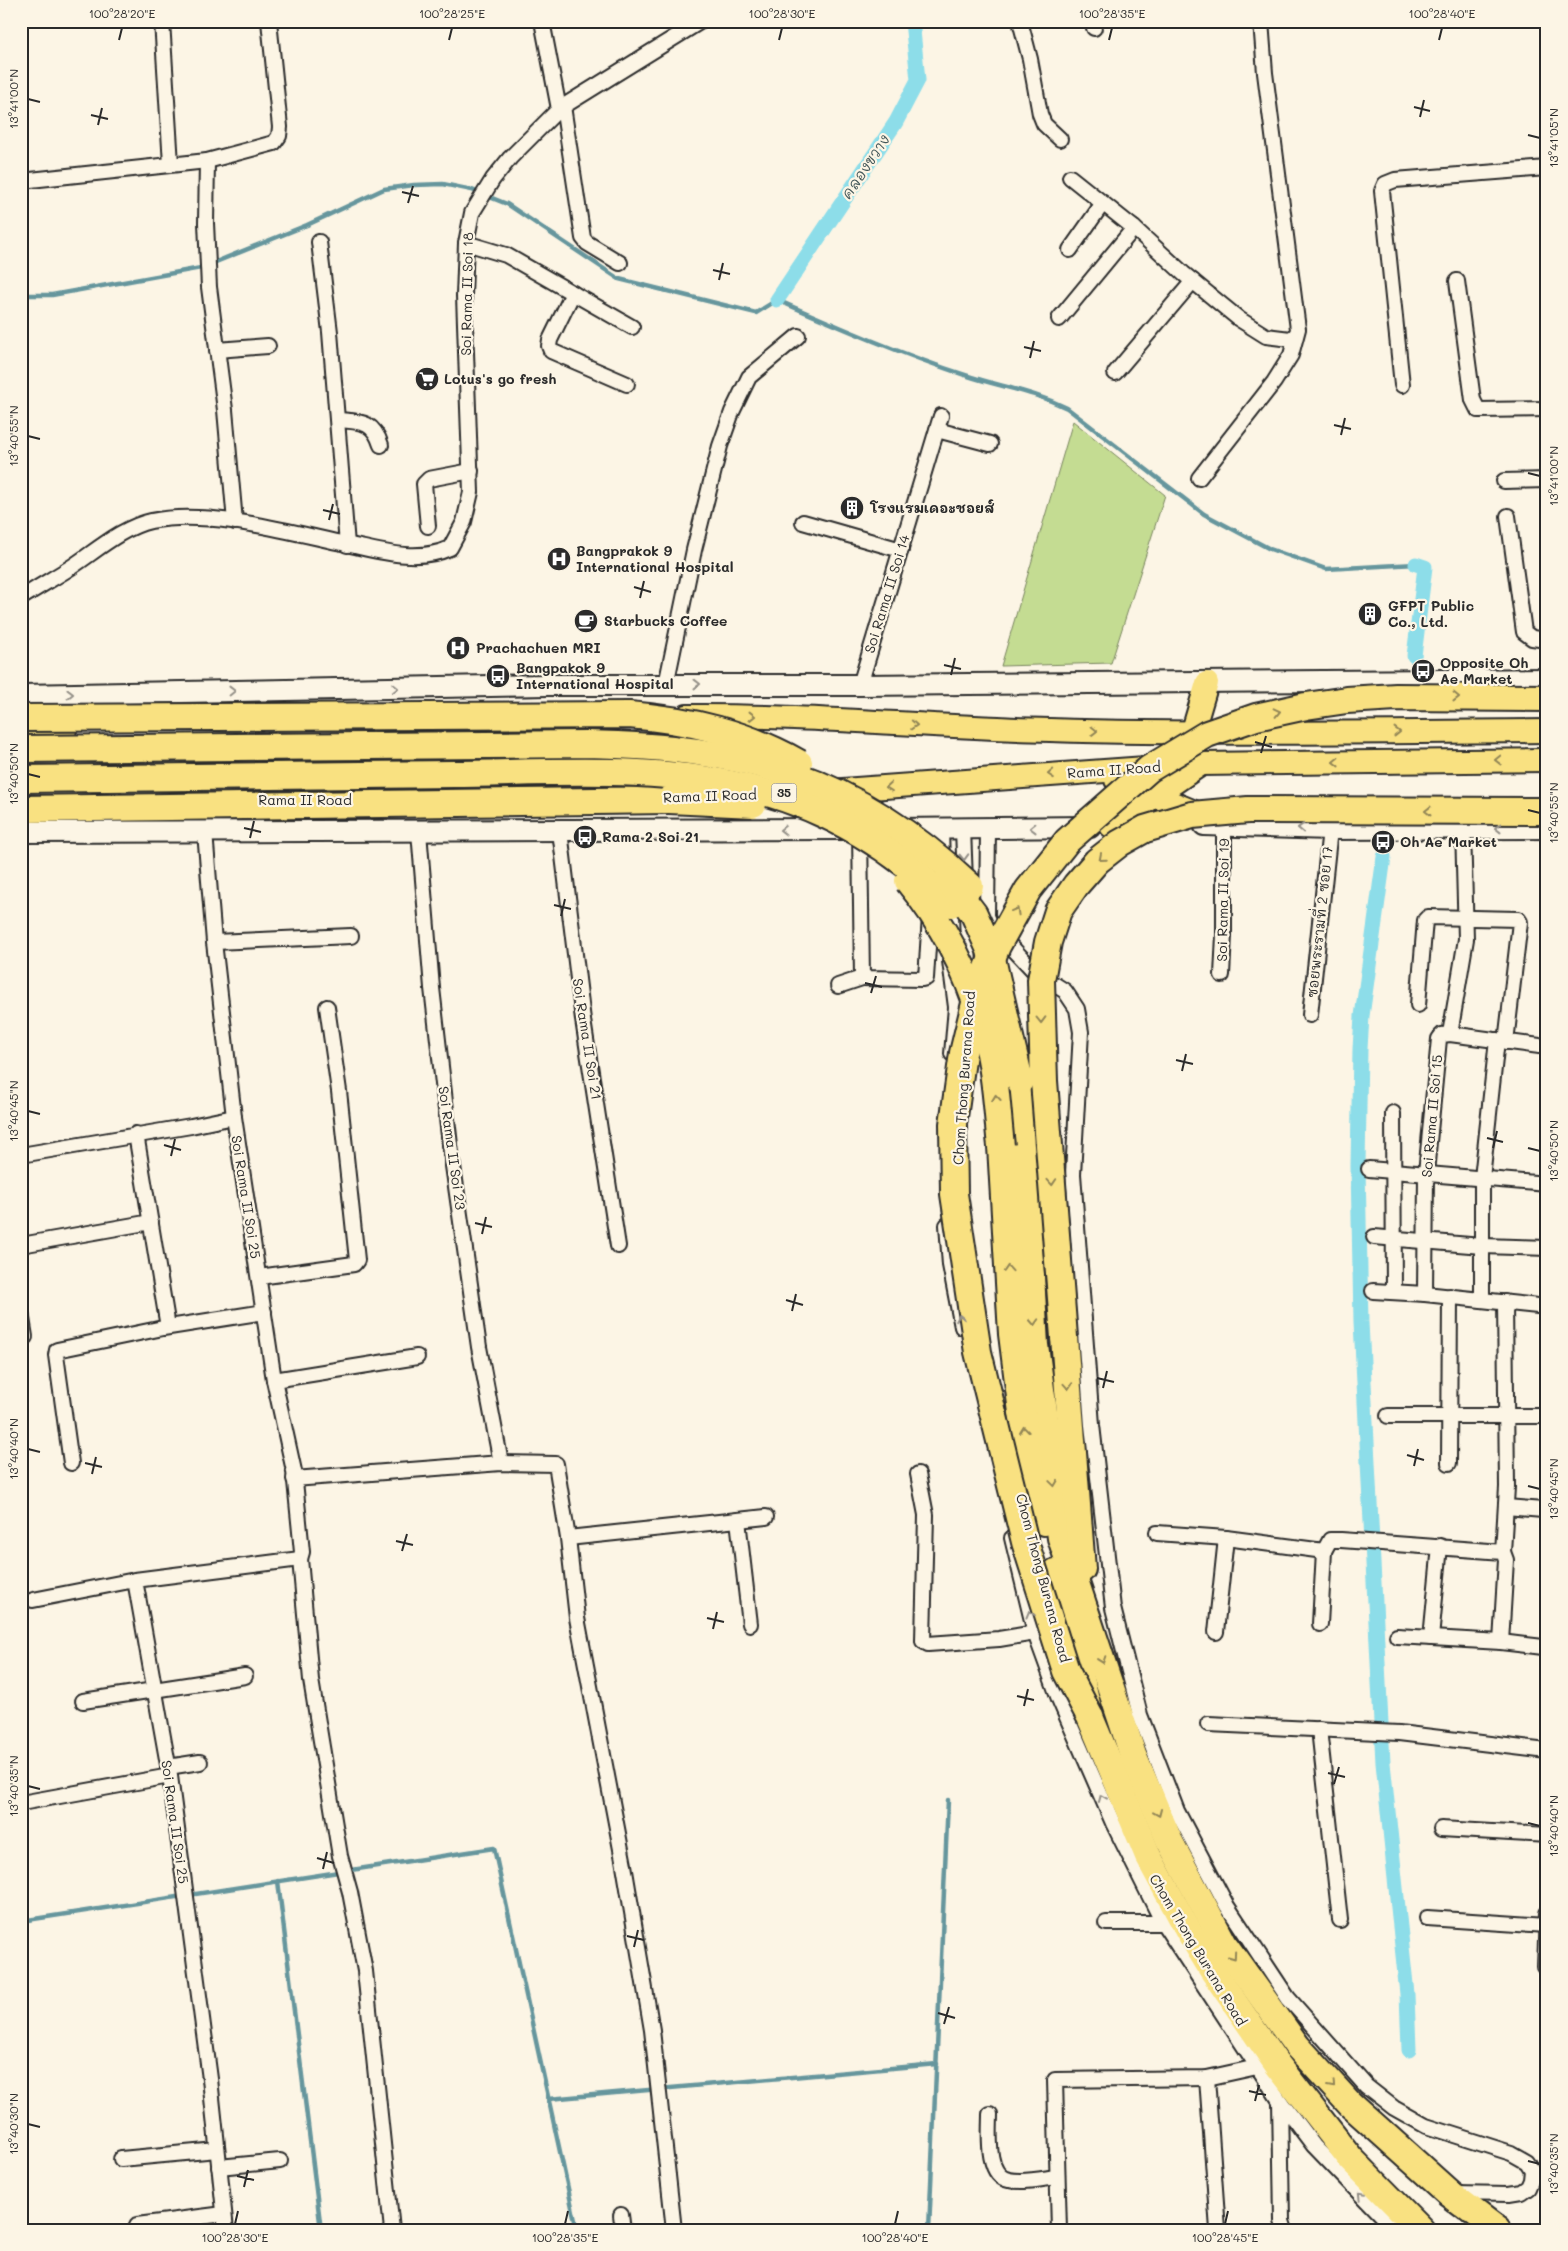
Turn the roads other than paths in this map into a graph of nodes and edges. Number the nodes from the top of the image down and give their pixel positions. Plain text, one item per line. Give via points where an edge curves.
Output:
1 (162, 21) edge
2 (270, 21) edge
3 (542, 21) edge
4 (701, 21) edge
5 (1020, 21) edge
6 (1262, 21) edge
7 (561, 107) junction
8 (1060, 139) dead end
9 (207, 160) junction
10 (171, 164) junction
11 (1547, 168) edge
12 (1070, 177) dead end
13 (21, 181) edge
14 (1103, 204) junction
15 (1134, 228) junction
16 (320, 242) dead end
17 (466, 243) junction
18 (1070, 250) dead end
19 (620, 263) dead end
20 (1193, 281) junction
21 (1458, 281) dead end
22 (573, 294) junction
23 (1059, 319) dead end
24 (632, 327) dead end
25 (1296, 335) junction
26 (798, 336) dead end
27 (268, 346) dead end
28 (217, 350) junction
29 (1115, 373) dead end
30 (627, 384) dead end
31 (1402, 385) dead end
32 (1547, 408) edge
33 (941, 416) dead end
34 (338, 420) junction
35 (937, 430) junction
36 (381, 444) dead end
37 (990, 444) dead end
38 (471, 471) junction
39 (1198, 478) dead end
40 (1547, 480) edge
41 (1504, 481) dead end
42 (1508, 516) dead end
43 (234, 522) junction
44 (804, 522) dead end
45 (428, 526) dead end
46 (347, 544) junction
47 (901, 550) junction
48 (21, 598) edge
49 (1547, 640) edge
50 (1547, 679) edge
51 (1207, 683) junction
52 (666, 685) junction
53 (860, 685) junction
54 (21, 695) edge
55 (1547, 698) edge
56 (21, 718) edge
57 (21, 731) edge
58 (1547, 731) edge
59 (1192, 734) junction
60 (21, 747) edge
61 (1547, 760) edge
62 (1201, 764) junction
63 (1094, 771) junction
64 (21, 778) edge
65 (21, 786) edge
66 (1156, 795) junction
67 (21, 797) edge
68 (21, 810) edge
69 (1547, 811) edge
70 (868, 823) junction
71 (1224, 824) junction
72 (1111, 826) junction
73 (1463, 828) junction
74 (1547, 828) edge
75 (941, 829) junction
76 (963, 829) junction
77 (988, 829) junction
78 (1330, 829) junction
79 (560, 831) junction
80 (21, 832) edge
81 (205, 832) junction
82 (419, 832) junction
83 (888, 850) junction
84 (970, 886) dead end
85 (942, 903) junction
86 (1465, 919) junction
87 (351, 936) dead end
88 (214, 942) junction
89 (1222, 975) dead end
90 (862, 978) junction
91 (838, 986) dead end
92 (1418, 1005) dead end
93 (327, 1007) dead end
94 (1310, 1015) dead end
95 (1450, 1034) junction
96 (1502, 1041) junction
97 (1547, 1047) edge
98 (1393, 1113) dead end
99 (234, 1116) junction
100 (136, 1134) junction
101 (21, 1155) edge
102 (1369, 1169) dead end
103 (1394, 1171) junction
104 (1426, 1173) junction
105 (1482, 1178) junction
106 (1547, 1184) edge
107 (152, 1222) junction
108 (1374, 1237) dead end
109 (1394, 1239) junction
110 (1425, 1241) junction
111 (21, 1245) edge
112 (618, 1246) dead end
113 (1482, 1246) junction
114 (1547, 1248) edge
115 (259, 1278) junction
116 (1373, 1292) dead end
117 (1394, 1292) junction
118 (1425, 1294) junction
119 (1450, 1296) junction
120 (1482, 1300) junction
121 (1505, 1302) junction
122 (1547, 1308) edge
123 (21, 1312) edge
124 (264, 1312) junction
125 (168, 1327) junction
126 (25, 1337) dead end
127 (417, 1357) dead end
128 (274, 1380) junction
129 (1388, 1416) dead end
130 (1450, 1416) junction
131 (1505, 1416) junction
132 (1547, 1416) edge
133 (501, 1462) junction
134 (71, 1463) dead end
135 (1448, 1463) dead end
136 (918, 1474) dead end
137 (294, 1479) junction
138 (1506, 1507) junction
139 (1543, 1510) dead end
140 (766, 1517) dead end
141 (738, 1520) junction
142 (1157, 1533) dead end
143 (568, 1538) junction
144 (1226, 1538) junction
145 (1440, 1546) junction
146 (1324, 1551) junction
147 (1503, 1552) junction
148 (300, 1559) junction
149 (135, 1580) junction
150 (32, 1600) dead end
151 (1086, 1614) junction
152 (750, 1624) dead end
153 (1320, 1624) dead end
154 (1216, 1632) dead end
155 (1035, 1633) junction
156 (1397, 1636) dead end
157 (1431, 1638) junction
158 (1502, 1642) junction
159 (1547, 1650) edge
160 (245, 1676) dead end
161 (156, 1690) junction
162 (83, 1701) dead end
163 (1090, 1716) junction
164 (1208, 1724) dead end
165 (1319, 1729) junction
166 (1547, 1751) edge
167 (200, 1762) dead end
168 (169, 1771) junction
169 (21, 1803) edge
170 (1441, 1829) dead end
171 (1547, 1835) edge
172 (1547, 1913) edge
173 (1427, 1918) dead end
174 (1340, 1920) dead end
175 (1106, 1923) dead end
176 (1163, 1923) junction
177 (1546, 1926) edge
178 (1545, 1967) dead end
179 (1257, 2067) junction
180 (1207, 2078) junction
181 (1280, 2102) junction
182 (990, 2114) dead end
183 (217, 2150) junction
184 (121, 2159) dead end
185 (280, 2161) dead end
186 (219, 2167) junction
187 (1056, 2177) junction
188 (1449, 2192) junction
189 (224, 2214) junction
190 (621, 2215) dead end
191 (137, 2225) dead end
192 (226, 2230) edge
193 (392, 2230) edge
194 (623, 2230) edge
195 (674, 2230) edge
196 (1059, 2230) edge
197 (1218, 2230) edge
198 (1285, 2230) edge
199 (1395, 2230) edge
200 (1414, 2230) edge
201 (1421, 2230) edge
202 (1498, 2230) edge

1 - 10 street
2 - 9 street via 279,136 274,143
3 - 7 street
4 - 7 street, Soi Rama II Soi 18
5 - 8 street via 1040,114 1044,124
6 - 25 street via 1265,73 1298,329
7 - 17 street, Soi Rama II Soi 18 via 493,179 472,213
7 - 19 street via 583,238
9 - 10 street
9 - 28 street via 207,258
10 - 13 street
11 - 31 street via 1395,180 1385,184 1382,191
12 - 14 street
14 - 15 street
14 - 18 street
15 - 20 street
15 - 23 street
16 - 34 street
17 - 22 street via 506,255
17 - 38 street, Soi Rama II Soi 18 via 464,296
20 - 25 street via 1239,319 1266,336 1290,339
20 - 29 street
21 - 32 street via 1472,400 1478,410
22 - 24 street
22 - 30 street via 550,340 551,351
25 - 39 street via 1291,355 1274,382
26 - 52 street via 749,377 732,412 720,446 694,550
27 - 28 street
28 - 43 street
33 - 35 street, Soi Rama II Soi 14
34 - 36 street via 371,426
34 - 46 street
35 - 37 street
35 - 47 street, Soi Rama II Soi 14
38 - 45 street via 429,479 424,484
38 - 46 street, Soi Rama II Soi 18 via 471,492 464,522 450,548 432,555 410,556
40 - 41 street
42 - 49 street via 1524,632 1532,638
43 - 46 street, Soi Rama II Soi 18
43 - 48 street, Soi Rama II Soi 18 via 172,518 150,521 128,529
44 - 47 street
47 - 53 street, Soi Rama II Soi 14
50 - 51 main road
51 - 53 main road
51 - 59 main road
52 -> 53 main road
54 -> 52 main road
163 -> 55 highway, bridge via 1066,1671 1025,1542 978,1352 954,1194 953,1124 963,1053 977,995 996,946 1028,890 1067,841 1149,769 1207,734 1256,717 1347,700 1396,697
56 - 70 highway, bridge via 596,714 659,718 712,727 760,743 808,768
57 -> 59 main road via 419,717 729,716
59 -> 58 main road
60 - 70 highway, bridge via 587,744 661,747 757,762 816,783
60 -> 151 highway, bridge via 412,734 607,732 683,735 752,747 808,765 847,785 882,810 938,867 974,914 990,950 1020,1081 1035,1345 1061,1538
61 -> 62 main road, Rama II Road / 35
62 - 63 main road, Rama II Road / 35
62 - 66 main road
63 - 66 main road
63 -> 67 main road, Rama II Road / 35 via 862,789 663,798 185,800
64 - 83 highway, bridge via 587,773 667,776 779,796 830,816
163 -> 65 highway, bridge via 1027,1452 1012,1334 1001,1146 988,1041 968,979 927,904 902,874 872,847 820,814 755,791 679,780 592,778
66 - 71 main road
66 - 72 main road
68 - 83 highway, bridge via 728,801 773,807 813,818
69 -> 151 highway, bridge via 1248,810 1192,815 1145,829 1120,843 1097,861 1058,911 1041,980 1044,1081
70 - 75 main road
70 -> 79 main road
70 - 84 highway, bridge via 922,844
70 - 85 street, Chom Thong Burana Road
70 - 90 street
71 - 72 main road
78 -> 71 main road
71 - 89 street, Soi Rama II Soi 19
72 -> 77 main road
74 -> 73 main road
73 - 78 main road
73 - 86 street, Soi Rama II Soi 15
75 - 76 main road
75 - 85 street
76 - 77 main road
76 -> 200 street, Chom Thong Burana Road via 971,1002 966,1028 957,1160 963,1231 1024,1514 1083,1722 1106,1780 1156,1883 1222,1995 1304,2108 1354,2169
77 - 188 street via 987,916 991,925 1035,972 1064,991 1077,1008 1081,1032 1073,1174 1092,1425 1113,1608 1140,1715 1177,1811 1227,1906 1288,1998 1366,2086 1394,2108 1426,2126 1511,2153 1527,2162 1532,2170 1528,2187 1521,2192
78 - 94 street, ซอยพระรามที่ 2 ซอย 17
79 - 82 main road
79 - 112 street, Soi Rama II Soi 21 via 582,1020
80 - 81 main road
81 - 82 main road
81 - 88 street, Soi Rama II Soi 25
82 - 133 street, Soi Rama II Soi 23 via 450,1145 479,1347
83 - 85 highway, bridge via 918,873
85 - 90 street via 929,921 926,978
155 -> 85 street, Chom Thong Burana Road via 972,1374 950,1265 944,1139 956,1007
86 - 92 street via 1433,916 1425,920
86 - 95 street, Soi Rama II Soi 15 via 1466,939
86 - 96 street via 1515,918 1520,922
87 - 88 street
88 - 99 street, Soi Rama II Soi 25
90 - 91 street
93 - 115 street via 357,1260 354,1264
95 - 96 street
95 - 104 street, Soi Rama II Soi 15 via 1438,1039
96 - 97 street
96 - 105 street
98 - 103 street
99 - 100 street
99 - 115 street, Soi Rama II Soi 25
100 - 101 street
100 - 107 street
102 - 103 street
103 - 104 street
103 - 109 street
104 - 105 street
104 - 110 street, Soi Rama II Soi 15
105 - 106 street
105 - 113 street
107 - 111 street
107 - 125 street
108 - 109 street
109 - 110 street
109 - 117 street
110 - 113 street
110 - 118 street, Soi Rama II Soi 15
113 - 114 street
113 - 120 street
115 - 124 street, Soi Rama II Soi 25
116 - 117 street
117 - 118 street
118 - 119 street
119 - 120 street
119 - 130 street
120 - 121 street
121 - 122 street
121 - 131 street
123 - 126 street
124 - 125 street
124 - 128 street, Soi Rama II Soi 25
125 - 134 street via 57,1350
127 - 128 street
128 - 137 street, Soi Rama II Soi 25
129 - 130 street
130 - 131 street
130 - 135 street
131 - 132 street
131 - 138 street
133 - 137 street
133 - 143 street via 556,1464
136 - 155 street via 926,1515 923,1641 928,1644 999,1639
137 - 148 street, Soi Rama II Soi 25 via 302,1552
138 - 139 street
138 - 147 street
140 - 141 street
141 - 143 street
141 - 152 street
142 - 144 street
143 - 195 street via 577,1618 652,2030
144 - 146 street
144 - 154 street
145 - 146 street via 1330,1540
145 - 147 street
145 - 157 street
146 - 153 street
147 - 158 street via 1506,1560
148 - 149 street
148 - 193 street, Soi Rama II Soi 25 via 311,1680 340,1856 364,1972
149 - 150 street
149 - 161 street, Soi Rama II Soi 25
151 -> 188 highway via 1137,1764 1169,1840 1224,1944 1303,2053 1350,2104
176 -> 155 street, Chom Thong Burana Road via 1113,1823 1059,1699
156 - 157 street
157 - 158 street
158 - 159 street
160 - 161 street
161 - 162 street
161 - 168 street, Soi Rama II Soi 25
163 - 201 highway via 1148,1856 1212,1970 1276,2063 1351,2159
164 - 165 street
165 - 166 street via 1399,1733
165 - 174 street
167 - 168 street
168 - 169 street
168 - 183 street, Soi Rama II Soi 25
170 - 171 street
172 - 177 street
173 - 177 street
175 - 176 street
176 - 179 street, Chom Thong Burana Road
177 - 178 street
179 - 180 street
179 - 181 street, Chom Thong Burana Road
180 - 187 street via 1055,2080
180 - 197 street
181 - 198 street via 1282,2221
199 -> 181 street, Chom Thong Burana Road via 1314,2146
182 - 187 street via 990,2151 999,2173 1007,2180
183 - 184 street
183 - 186 street, Soi Rama II Soi 25
185 - 186 street
186 - 189 street, Soi Rama II Soi 25
187 - 196 street
188 - 202 highway
189 - 191 street
189 - 192 street, Soi Rama II Soi 25
190 - 194 street

